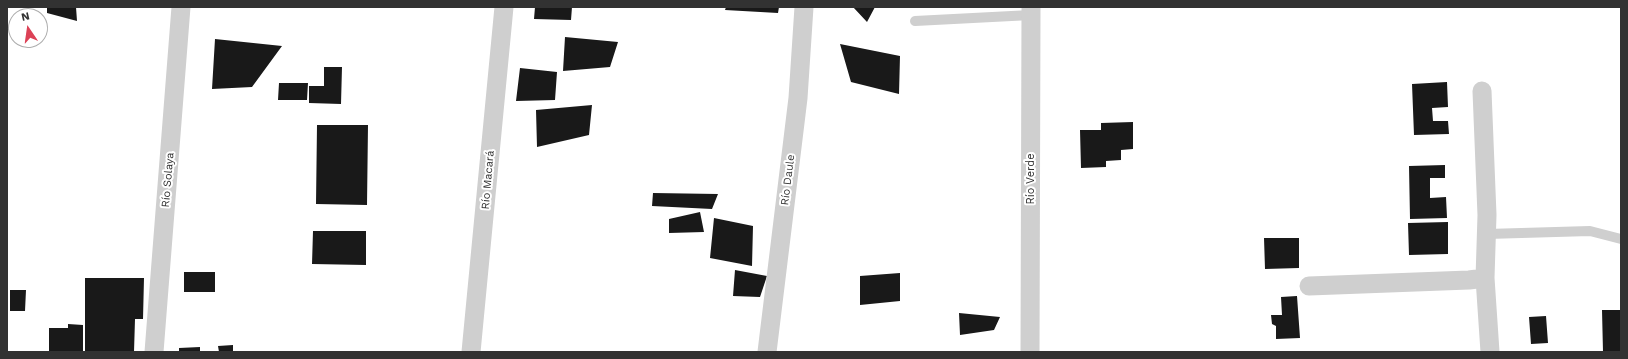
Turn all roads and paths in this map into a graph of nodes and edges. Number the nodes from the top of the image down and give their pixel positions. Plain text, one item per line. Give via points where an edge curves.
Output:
1 (181, 7) edge
2 (504, 7) edge
3 (804, 7) edge
4 (1031, 11) edge
5 (915, 21) dead end
6 (1482, 91) dead end
7 (1486, 234) junction
8 (1621, 239) edge
9 (1486, 278) junction
10 (1308, 286) dead end
11 (154, 352) edge
12 (471, 352) edge
13 (767, 352) edge
14 (1030, 352) edge
15 (1490, 352) edge

1 - 11 street, Río Solaya
2 - 12 street, Río Macará
3 - 13 street, Río Daule via 798,98
4 - 5 lane
4 - 14 street, Río Verde
6 - 7 street
7 - 8 lane via 1590,231
7 - 9 street
9 - 10 street
9 - 15 street

